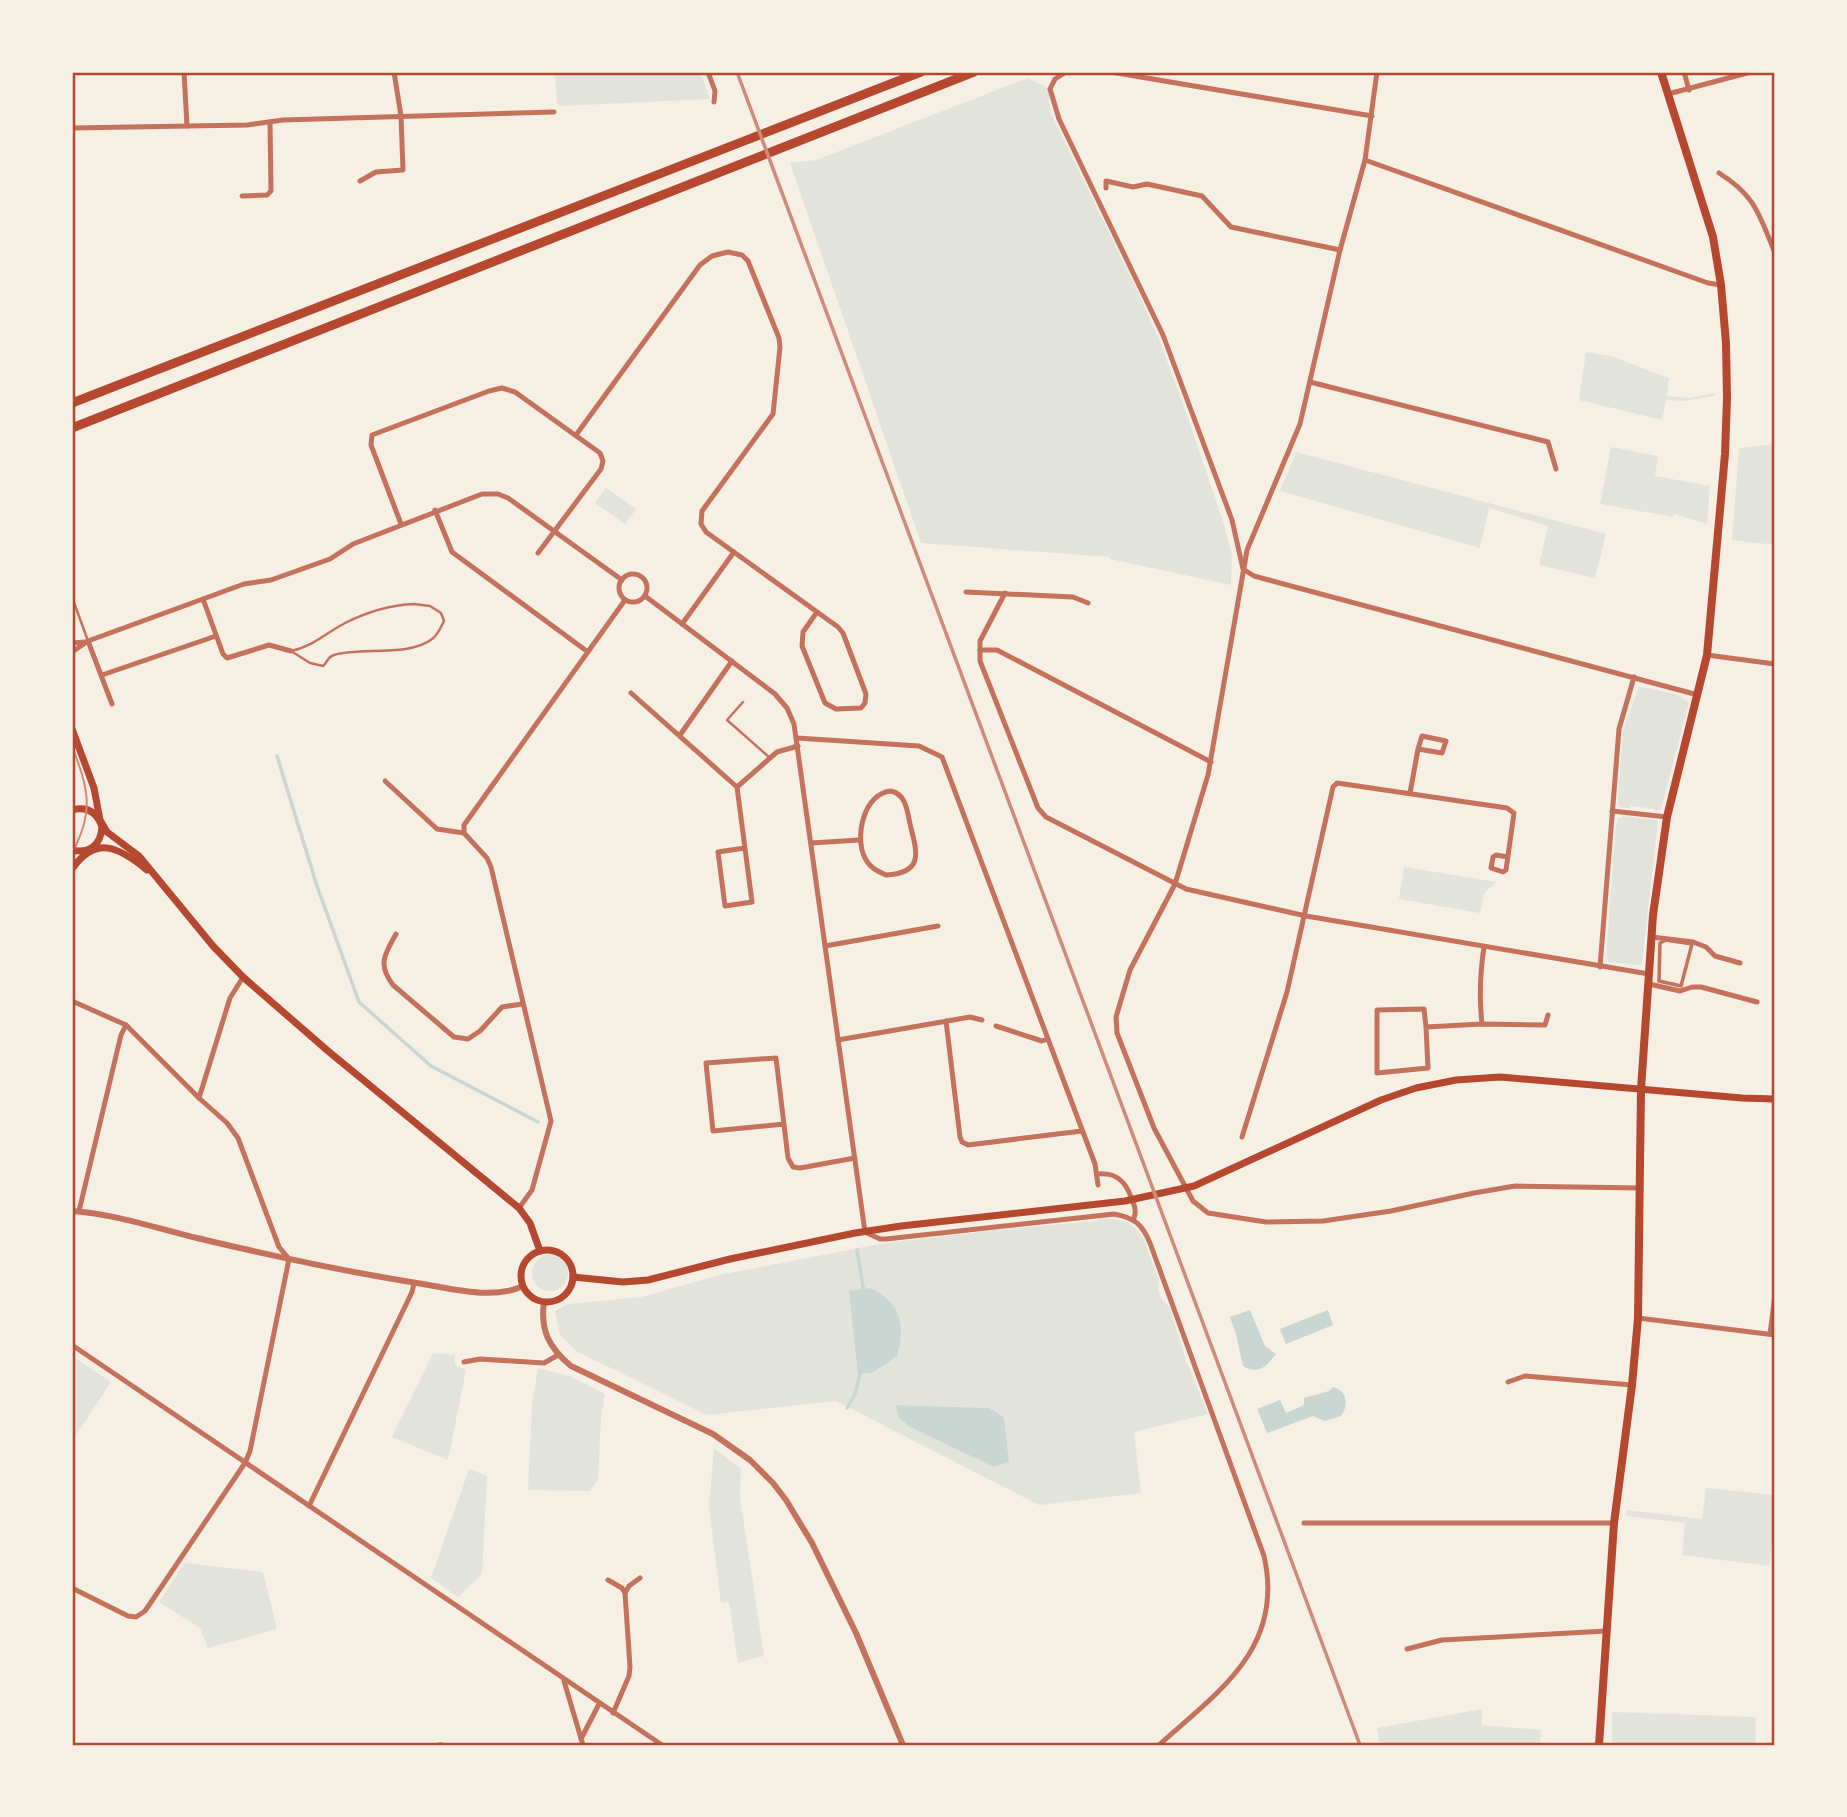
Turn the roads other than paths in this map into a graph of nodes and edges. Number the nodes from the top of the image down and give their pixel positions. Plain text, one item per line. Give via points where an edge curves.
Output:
1 (184, 72) edge
2 (394, 72) edge
3 (708, 72) edge
4 (921, 72) edge
5 (974, 72) edge
6 (1066, 72) edge
7 (1111, 72) edge
8 (1377, 72) edge
9 (1661, 72) edge
10 (1684, 72) edge
11 (1751, 72) edge
12 (1689, 89) junction
13 (1668, 94) junction
14 (714, 102) dead end
15 (554, 112) dead end
16 (401, 116) junction
17 (1372, 116) junction
18 (270, 122) junction
19 (187, 126) junction
20 (72, 128) edge
21 (1364, 160) junction
22 (1719, 173) dead end
23 (360, 181) dead end
24 (1106, 188) dead end
25 (242, 197) dead end
26 (1340, 250) junction
27 (1775, 253) edge
28 (1721, 285) junction
29 (1310, 382) junction
30 (72, 402) edge
31 (72, 428) edge
32 (576, 435) junction
33 (1556, 469) dead end
34 (435, 510) junction
35 (401, 524) junction
36 (554, 532) junction
37 (734, 552) junction
38 (538, 553) dead end
39 (1243, 569) junction
40 (622, 580) junction
41 (966, 592) dead end
42 (1005, 593) junction
43 (645, 596) junction
44 (72, 597) edge
45 (203, 599) junction
46 (625, 600) junction
47 (1088, 603) dead end
48 (817, 612) junction
49 (682, 624) junction
50 (216, 636) junction
51 (88, 641) junction
52 (72, 643) edge
53 (980, 650) junction
54 (290, 651) junction
55 (72, 652) edge
56 (588, 652) junction
57 (1707, 655) junction
58 (732, 661) junction
59 (1775, 664) edge
60 (102, 675) junction
61 (1634, 677) junction
62 (631, 693) dead end
63 (1698, 695) junction
64 (743, 702) dead end
65 (113, 704) dead end
66 (72, 729) edge
67 (680, 735) junction
68 (797, 738) junction
69 (798, 746) junction
70 (1418, 749) junction
71 (770, 758) junction
72 (1211, 762) junction
73 (385, 781) dead end
74 (737, 787) junction
75 (1410, 793) junction
76 (72, 810) edge
77 (1612, 811) junction
78 (1667, 817) junction
79 (100, 820) junction
80 (464, 833) junction
81 (859, 841) junction
82 (811, 844) junction
83 (745, 848) junction
84 (72, 850) edge
85 (89, 850) junction
86 (1508, 857) dead end
87 (72, 869) edge
88 (152, 875) junction
89 (1175, 884) junction
90 (1306, 916) junction
91 (938, 926) dead end
92 (396, 934) dead end
93 (1652, 937) junction
94 (1692, 944) joint
95 (825, 946) junction
96 (1484, 947) junction
97 (1740, 963) dead end
98 (1600, 967) junction
99 (1649, 974) junction
100 (243, 977) junction
101 (1649, 984) junction
102 (72, 1001) edge
103 (1757, 1002) dead end
104 (523, 1004) junction
105 (1548, 1015) dead end
106 (982, 1020) dead end
107 (946, 1021) junction
108 (1482, 1024) junction
109 (126, 1026) junction
110 (996, 1026) dead end
111 (1426, 1027) junction
112 (1048, 1039) junction
113 (838, 1040) junction
114 (1641, 1089) junction
115 (199, 1098) junction
116 (1775, 1099) edge
117 (784, 1124) junction
118 (1082, 1131) junction
119 (1242, 1137) dead end
120 (855, 1158) junction
121 (1097, 1174) junction
122 (1098, 1185) dead end
123 (1641, 1188) junction
124 (519, 1208) junction
125 (75, 1211) edge
126 (1134, 1219) junction
127 (865, 1232) junction
128 (540, 1251) junction
129 (289, 1259) junction
130 (573, 1277) junction
131 (414, 1283) junction
132 (523, 1286) junction
133 (1775, 1295) edge
134 (544, 1302) junction
135 (1638, 1318) junction
136 (1773, 1335) edge
137 (72, 1345) edge
138 (558, 1355) junction
139 (464, 1362) dead end
140 (1508, 1382) dead end
141 (1632, 1385) junction
142 (245, 1463) junction
143 (309, 1506) junction
144 (1304, 1523) dead end
145 (1614, 1523) junction
146 (640, 1578) dead end
147 (608, 1580) dead end
148 (72, 1588) edge
149 (625, 1593) junction
150 (1606, 1631) junction
151 (1407, 1650) dead end
152 (564, 1681) junction
153 (599, 1704) junction
154 (613, 1713) junction
155 (582, 1742) edge
156 (662, 1745) edge
157 (903, 1745) edge
158 (1158, 1745) edge
159 (1600, 1745) edge

1 - 19 street
2 - 16 street
3 - 14 street
4 - 30 highway
5 - 31 highway
6 - 39 street via 1050,89 1059,119 1163,335 1232,520
7 - 17 street
8 - 17 street
9 - 13 main road
10 - 12 street
11 - 12 street
12 - 13 street
13 - 28 main road via 1707,213
15 - 16 street
16 - 18 street
16 - 23 street via 403,170 376,172
17 - 21 street
18 - 19 street
18 - 25 street via 271,191
19 - 20 street
21 - 26 street
21 - 28 street
22 - 27 street via 1740,186 1755,206
24 - 26 street via 1105,181 1202,195 1231,228
26 - 29 street
28 - 57 main road via 1726,343 1725,454
29 - 33 street via 1548,442
29 - 39 street via 1300,424
32 - 35 street via 515,392 502,388 375,433 371,445
32 - 36 street via 600,453 603,465
32 - 37 street via 700,265 720,253 742,256 751,266 780,347 773,414 702,511 706,532
34 - 35 street
34 - 36 street via 474,495 498,494
34 - 56 street via 452,552
35 - 45 street via 347,546 330,559
36 - 38 street
36 - 40 street
37 - 48 street
37 - 49 street
39 - 61 street via 1254,576
39 - 72 street
40 - 43 street via 629,575 641,577 647,588
40 - 46 street via 619,591
41 - 42 street
42 - 47 street via 1073,597
42 - 53 street via 980,641
43 - 46 street via 636,602
43 - 49 street
44 - 51 lane
45 - 50 street
45 - 51 street
46 - 56 street
48 - 48 street via 803,632 802,646 825,703 836,709 861,708 866,694 843,633
49 - 58 street
50 - 54 street via 223,654 230,658 269,645
50 - 60 street
51 - 52 street
51 - 55 street
51 - 60 street
53 - 72 street via 997,650
53 - 89 street via 980,662 1038,808 1046,817
54 - 54 lane via 310,663 325,665 334,655 429,641 444,621 438,609 429,606 394,605
56 - 80 street via 468,818
57 - 59 street
57 - 63 main road
58 - 67 street
58 - 68 street via 782,700
60 - 65 street
61 - 63 street
61 - 77 street via 1619,729
62 - 67 street
63 - 78 main road
64 - 71 lane via 727,720
66 - 79 main road via 94,788
67 - 74 street
68 - 69 street
68 - 112 street via 919,746 942,757
69 - 71 street
69 - 82 street
70 - 70 street via 1442,752 1446,741 1422,736
70 - 75 street
71 - 74 street
72 - 89 street
73 - 80 street via 437,829
74 - 83 street
75 - 86 street via 1507,808 1514,813
75 - 90 street via 1337,783 1333,787
76 - 79 main road via 88,809
77 - 78 street
77 - 98 street
78 - 93 main road
79 - 85 main road via 99,841
79 - 88 main road via 107,832 139,856
80 - 104 street via 491,867
81 - 81 street via 866,861 882,874 897,874 914,864 916,847 902,797 891,791 874,798
81 - 82 street
82 - 95 street
83 - 83 street via 752,902 725,906 718,852
84 - 85 main road
85 - 87 main road
85 - 88 main road via 118,851
88 - 100 main road
89 - 90 street
89 - 123 street via 1130,970 1116,1017 1117,1033 1146,1111 1197,1206 1214,1214 1266,1222 1322,1221 1515,1186
90 - 96 street
90 - 119 street
91 - 95 street
92 - 104 street via 384,956 385,975 454,1037 468,1039 502,1007
93 - 97 street via 1693,942 1715,956
93 - 99 main road
94 - 94 street via 1681,986 1660,982 1660,943
95 - 113 street
96 - 98 street
96 - 108 street via 1479,1001
98 - 99 street
99 - 101 main road
100 - 115 street via 230,998
100 - 124 main road
101 - 103 street via 1680,991 1701,987
101 - 114 main road
102 - 109 street
104 - 124 street via 551,1121 532,1190
105 - 108 street via 1545,1025
106 - 107 street
107 - 113 street
107 - 118 street via 962,1142 968,1145
108 - 111 street
109 - 115 street
109 - 125 street
110 - 112 street
111 - 111 street via 1428,1068 1377,1073 1377,1010 1424,1009
112 - 118 street
113 - 120 street
114 - 116 main road
114 - 123 main road
114 - 127 main road via 1500,1077 1436,1083 1381,1100 1168,1194
115 - 129 street via 238,1138 279,1247
117 - 117 street via 713,1131 706,1063 776,1058
117 - 120 street via 793,1167
118 - 121 street
120 - 127 street
121 - 122 street
121 - 126 street via 1118,1177 1128,1189 1136,1209
123 - 135 main road
124 - 128 main road
125 - 129 street
126 - 127 street via 1114,1214 886,1239
126 - 158 street via 1150,1243 1265,1556 1268,1581 1263,1623 1243,1666
127 - 130 main road via 648,1280
128 - 130 main road via 563,1255
128 - 132 main road via 524,1265
129 - 131 street
129 - 142 street
130 - 134 main road via 567,1293
131 - 132 street via 490,1292
131 - 143 street
132 - 134 main road
133 - 136 street
134 - 138 street via 544,1331
135 - 136 street
135 - 141 main road
137 - 142 street
138 - 139 street via 544,1363
138 - 157 street via 571,1366 713,1434 773,1483 812,1543
140 - 141 street via 1525,1376
141 - 145 main road
142 - 143 street
142 - 148 street via 145,1611 128,1616
143 - 152 street
144 - 145 street
145 - 150 main road
146 - 149 street
147 - 149 street
149 - 154 street via 630,1667
150 - 151 street via 1443,1640
150 - 159 main road
152 - 153 street
152 - 155 street
153 - 154 street
153 - 155 street
154 - 156 street

